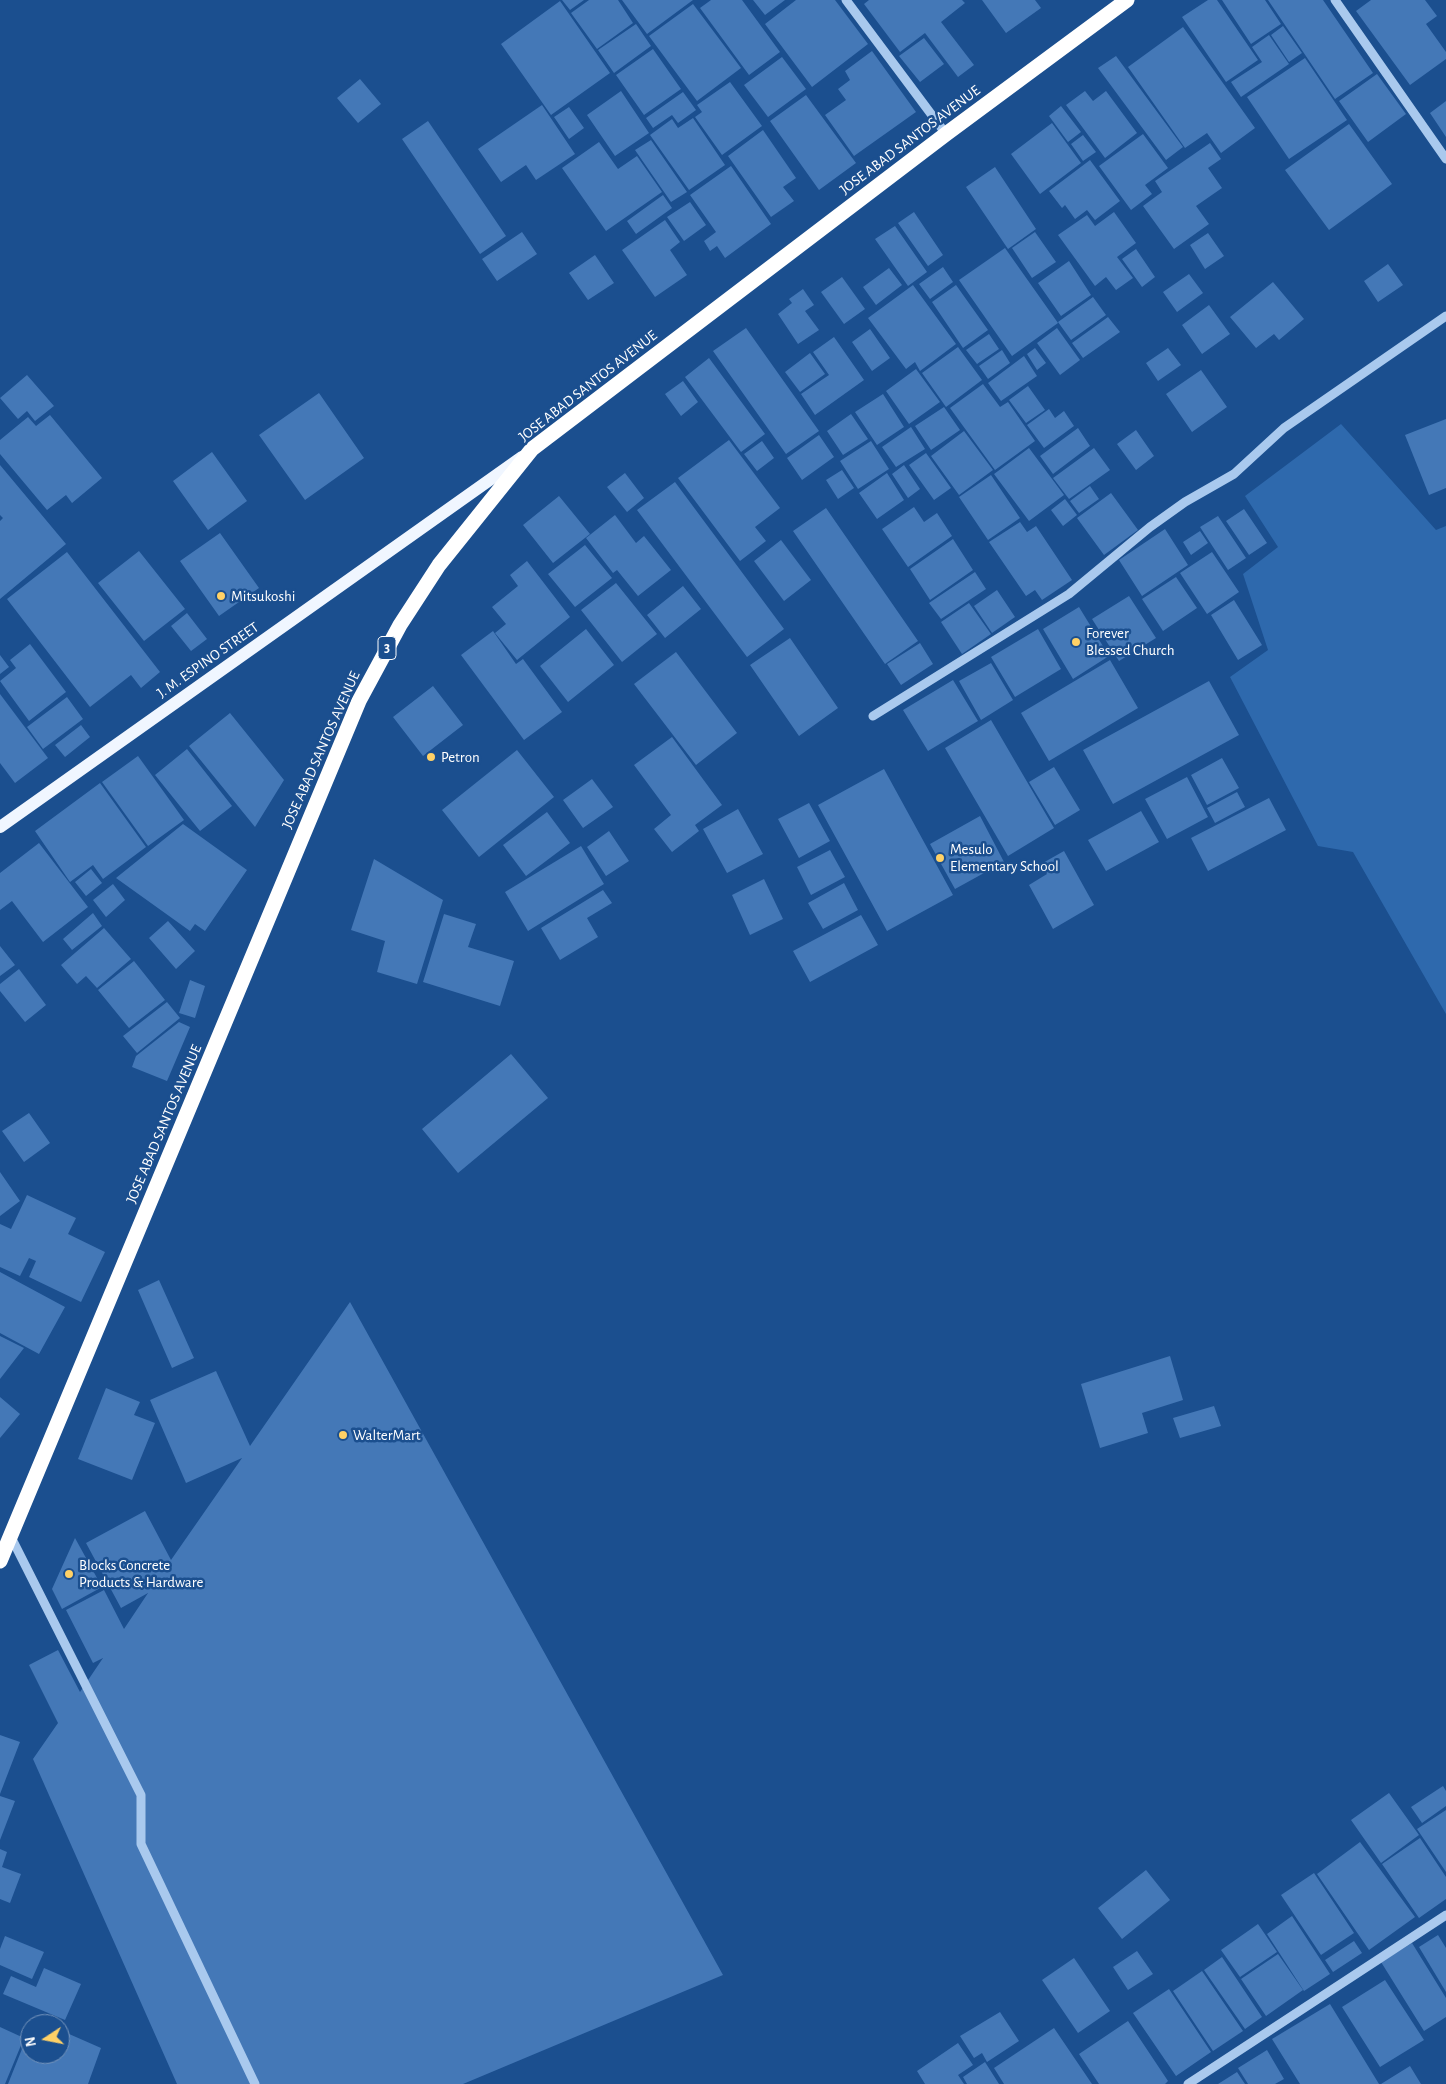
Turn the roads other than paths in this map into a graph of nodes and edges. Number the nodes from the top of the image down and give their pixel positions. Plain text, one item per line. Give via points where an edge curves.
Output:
1 (846, 0) edge
2 (1127, 0) edge
3 (1335, 0) edge
4 (946, 134) junction
5 (1446, 159) edge
6 (1446, 316) edge
7 (532, 449) junction
8 (873, 716) dead end
9 (0, 827) edge
10 (11, 1537) junction
11 (0, 1561) edge
12 (1446, 1915) edge
13 (255, 2084) edge
14 (1188, 2084) edge

1 - 4 street
2 - 4 highway, JOSE ABAD SANTOS AVENUE / 3
3 - 5 street
4 - 7 highway, JOSE ABAD SANTOS AVENUE / 3
6 - 8 street via 1284,428 1234,474 1157,522 1069,594
7 - 9 main road, J. M. ESPINO STREET
7 - 10 highway, JOSE ABAD SANTOS AVENUE / 3 via 439,565 400,625 359,700
10 - 11 highway, JOSE ABAD SANTOS AVENUE / 3
10 - 13 street via 141,1795 141,1844
12 - 14 street

